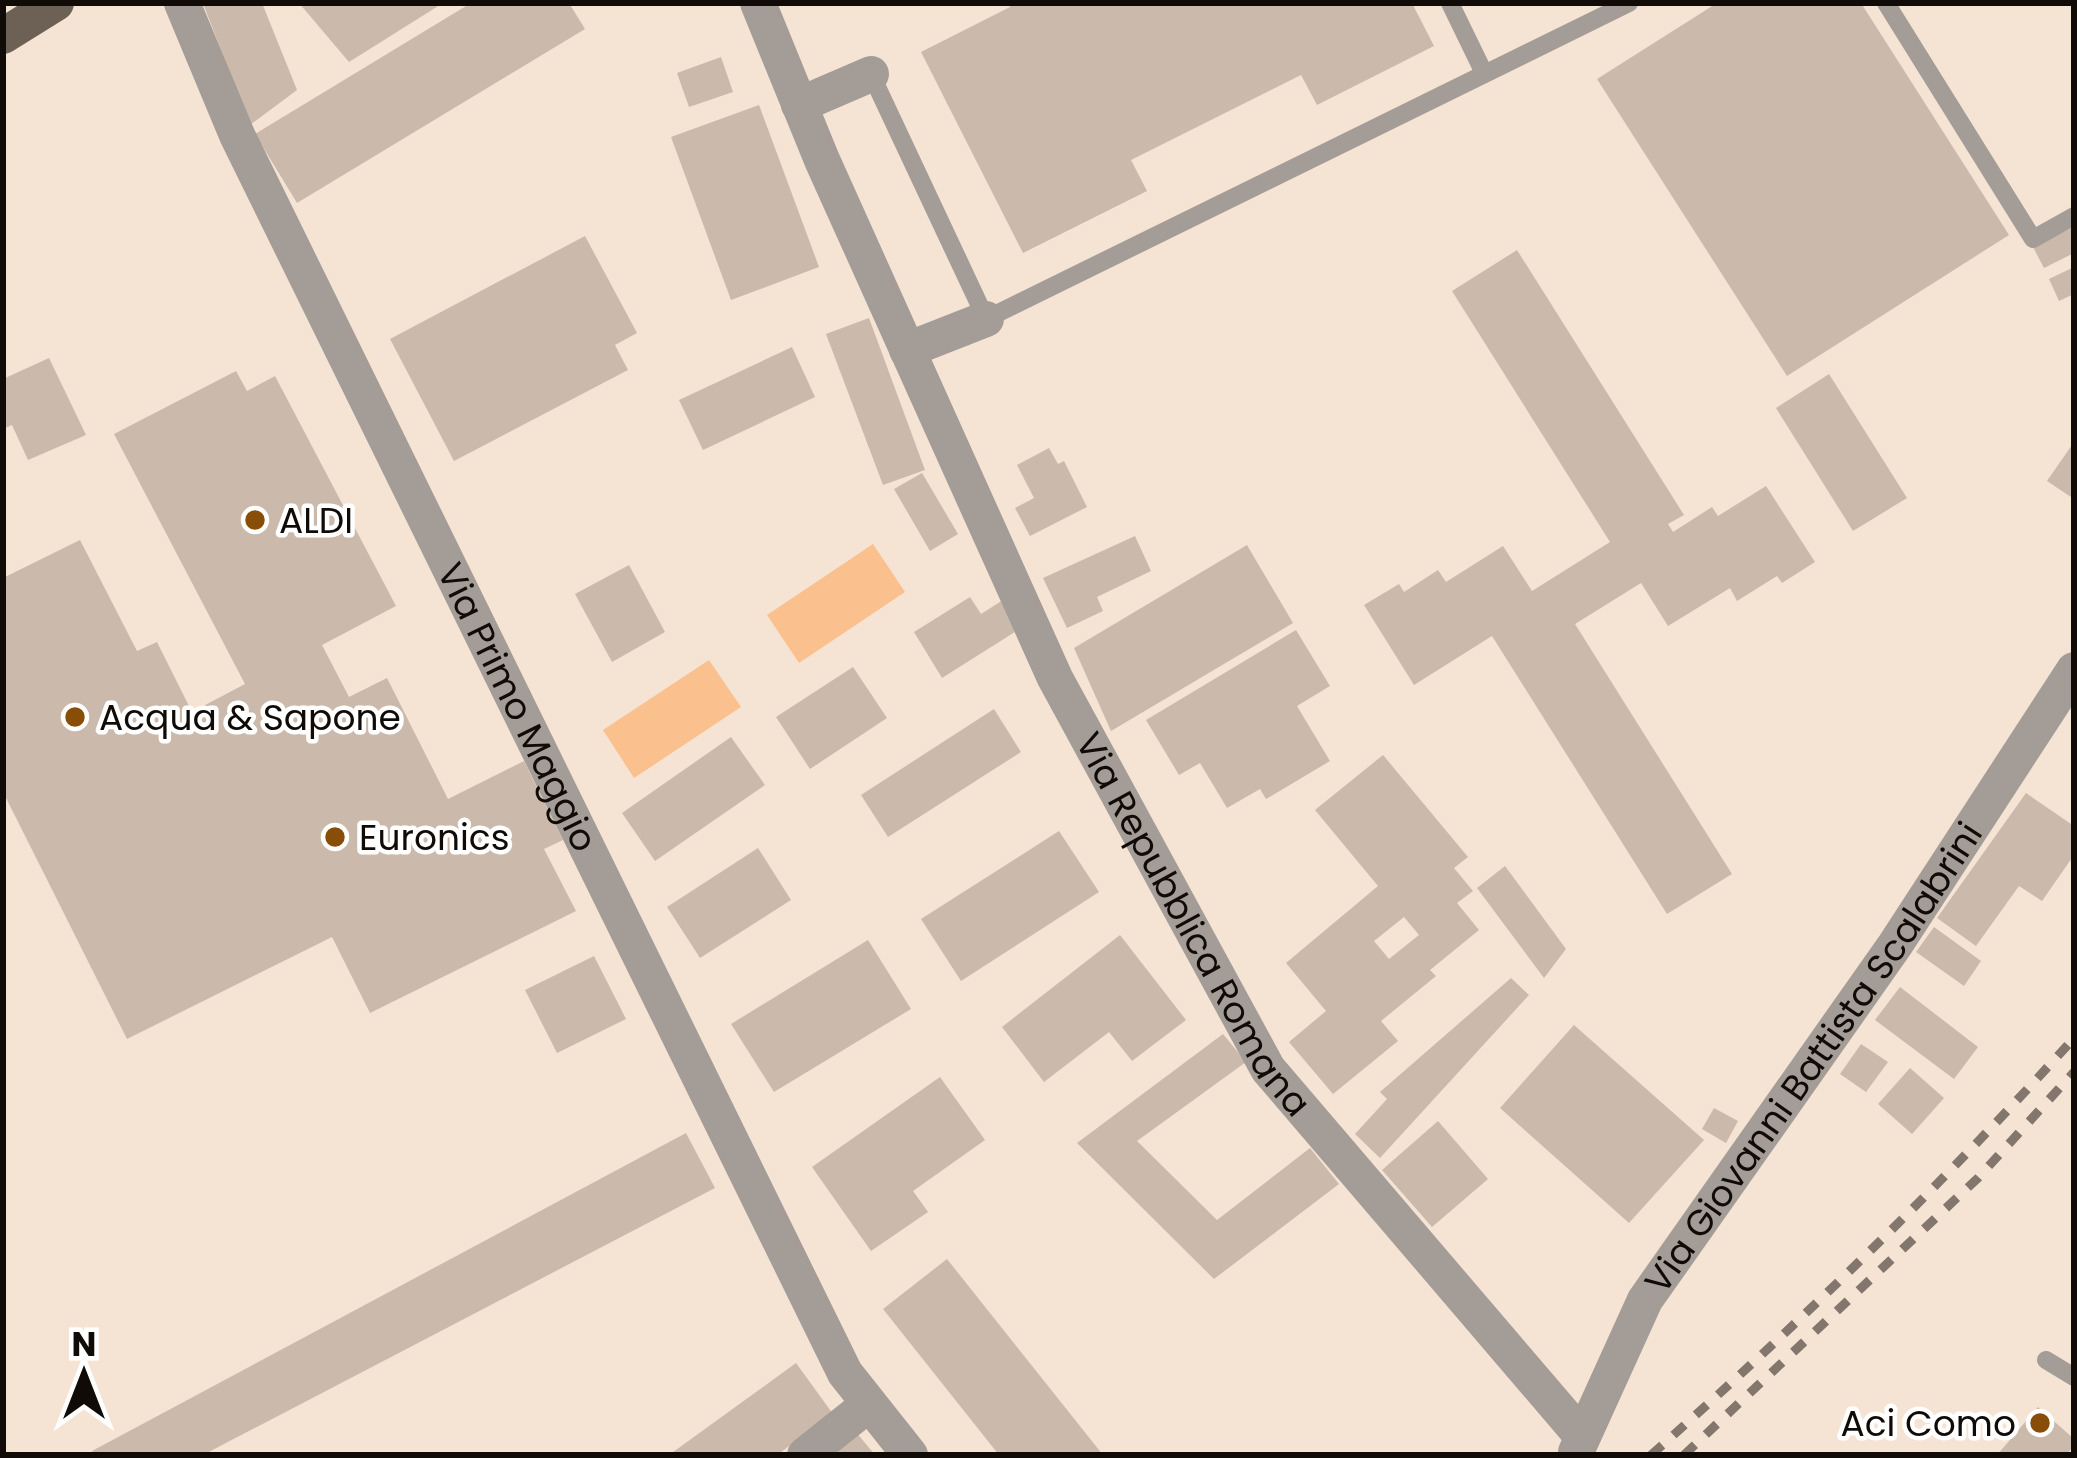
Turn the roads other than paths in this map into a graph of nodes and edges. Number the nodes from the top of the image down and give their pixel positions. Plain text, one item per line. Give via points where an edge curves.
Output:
1 (56, 3) edge
2 (182, 3) edge
3 (758, 3) edge
4 (1450, 3) edge
5 (1629, 3) edge
6 (1886, 3) edge
7 (3, 36) edge
8 (1484, 73) junction
9 (871, 74) joint
10 (799, 105) junction
11 (2074, 216) edge
12 (986, 320) junction
13 (907, 350) junction
14 (2074, 670) edge
15 (2046, 1360) dead end
16 (2074, 1377) edge
17 (869, 1404) junction
18 (1574, 1448) edge
19 (805, 1455) edge
20 (910, 1455) edge

1 - 7 main road
2 - 17 street, Via Primo Maggio via 237,135 844,1373
3 - 10 street, Via Repubblica Romana
4 - 8 lane
5 - 8 lane
6 - 11 lane via 2033,239
8 - 12 lane
9 - 10 street
9 - 12 lane
10 - 13 street, Via Repubblica Romana
12 - 13 street
13 - 18 street, Via Repubblica Romana via 1055,678 1268,1069
14 - 18 street, Via Giovanni Battista Scalabrini via 1895,945 1645,1300
15 - 16 lane
17 - 19 street
17 - 20 street, Via Primo Maggio

